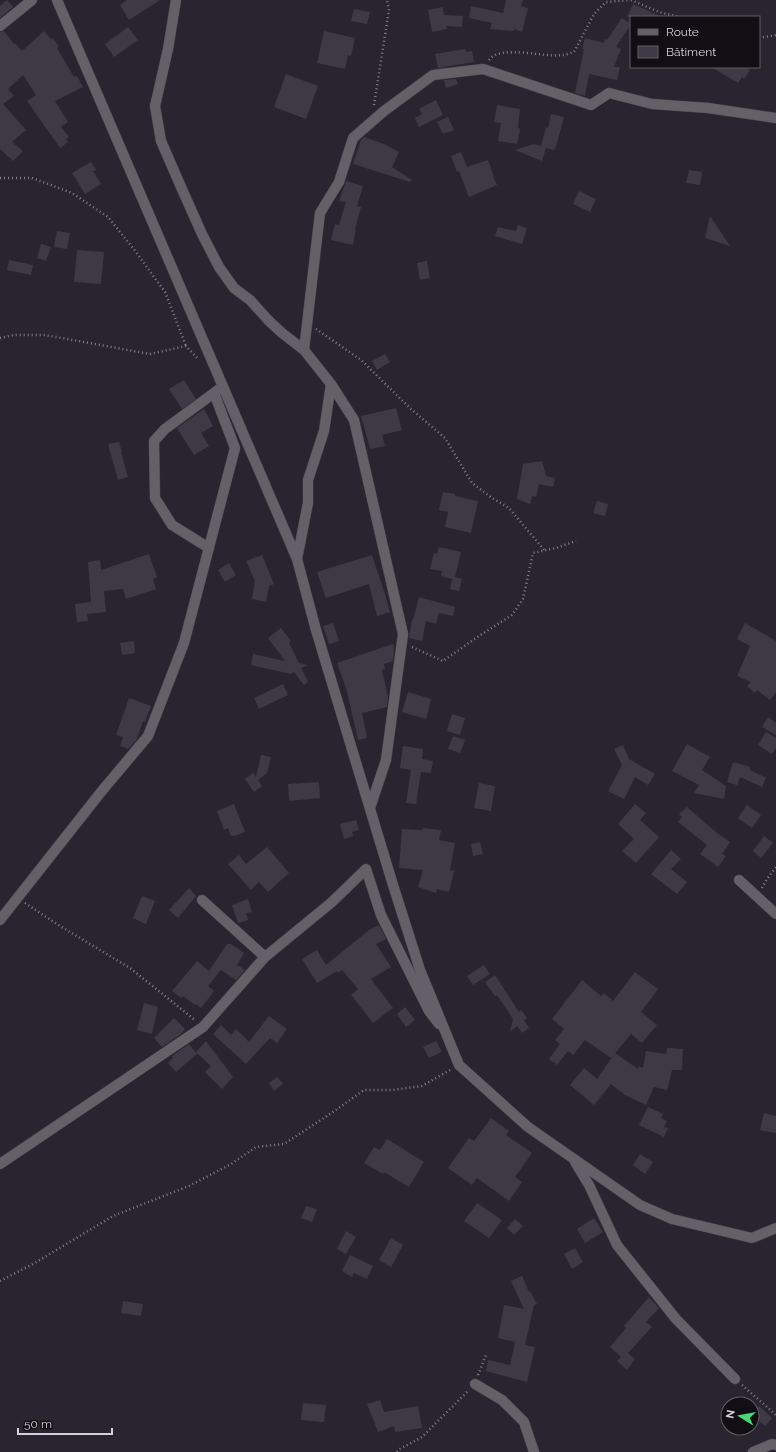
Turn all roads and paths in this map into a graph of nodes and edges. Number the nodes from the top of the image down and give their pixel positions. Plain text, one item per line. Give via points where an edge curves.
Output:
1 (32, 0) edge
2 (56, 0) edge
3 (176, 0) edge
4 (387, 0) edge
5 (630, 0) edge
6 (675, 16) edge
7 (0, 26) edge
8 (776, 34) edge
9 (760, 38) edge
10 (483, 69) junction
11 (776, 118) edge
12 (372, 122) junction
13 (0, 178) edge
14 (307, 323) junction
15 (0, 338) edge
16 (186, 346) junction
17 (304, 350) junction
18 (202, 363) dead end
19 (331, 384) junction
20 (223, 386) junction
21 (214, 392) junction
22 (576, 541) dead end
23 (209, 548) junction
24 (545, 551) junction
25 (297, 558) junction
26 (402, 643) junction
27 (370, 808) junction
28 (776, 867) edge
29 (739, 880) dead end
30 (18, 898) junction
31 (758, 898) junction
32 (202, 900) dead end
33 (776, 914) edge
34 (0, 920) edge
35 (265, 957) junction
36 (203, 1027) junction
37 (447, 1035) junction
38 (459, 1065) junction
39 (572, 1157) junction
40 (0, 1164) edge
41 (776, 1228) edge
42 (0, 1281) edge
43 (486, 1355) dead end
44 (735, 1379) joint
45 (475, 1384) junction
46 (776, 1415) edge
47 (776, 1445) edge
48 (397, 1452) edge
49 (534, 1452) edge
50 (753, 1452) edge

1 - 7 street
2 - 20 street
3 - 17 street via 155,106 161,141 219,267 234,288 250,300 282,334
4 - 12 path via 389,10
5 - 6 path
5 - 10 path via 606,2 594,14 574,52 561,55 504,52 492,56
8 - 9 path
10 - 11 street via 591,105 609,93 652,104 708,108
10 - 12 street via 433,75
12 - 14 street via 353,138 339,182 320,213
13 - 16 path via 32,178 72,193 108,217 165,292
14 - 17 street
14 - 24 path via 361,360 445,438 472,483 508,508
15 - 16 path via 14,335 45,335 150,354
16 - 18 path
17 - 19 street
19 - 25 street via 324,431 308,480 308,503
19 - 26 street via 354,420 404,634
20 - 21 street
20 - 25 street
21 - 23 street via 235,448
21 - 23 street via 165,429 154,441 154,498 172,525
22 - 24 path
23 - 30 street via 184,643 148,736
24 - 26 path via 533,553 523,599 512,615 443,661
25 - 27 street
26 - 27 street via 386,760
27 - 37 street via 420,970
28 - 31 path
29 - 31 street
30 - 34 street
30 - 36 path via 130,968
31 - 33 street
32 - 35 street
35 - 36 street
35 - 37 street via 332,902 366,869 381,915 429,1011
36 - 40 street
37 - 38 street
38 - 39 street via 528,1127
38 - 42 path via 422,1086 364,1090 284,1144 256,1147 231,1164 189,1186 113,1216
39 - 41 street via 640,1205 672,1219 752,1238
39 - 44 street via 589,1185 617,1245 676,1319
43 - 45 path
44 - 46 path
45 - 48 path via 422,1436
45 - 49 street via 502,1400 524,1422
47 - 50 street via 772,1444

